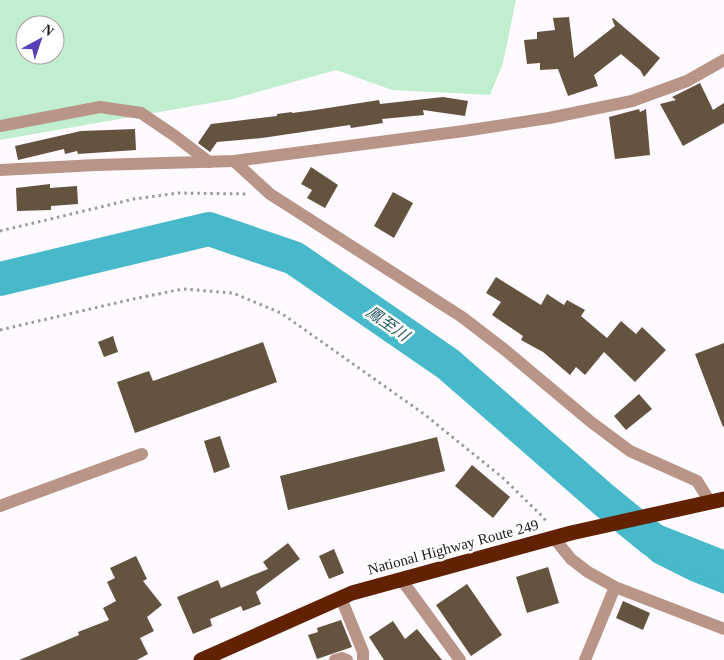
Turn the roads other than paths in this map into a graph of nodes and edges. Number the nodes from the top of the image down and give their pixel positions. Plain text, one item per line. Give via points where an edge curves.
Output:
1 (724, 60) edge
2 (0, 126) edge
3 (234, 161) junction
4 (209, 162) junction
5 (0, 170) edge
6 (142, 454) dead end
7 (711, 502) edge
8 (0, 506) edge
9 (554, 538) junction
10 (401, 580) junction
11 (615, 587) junction
12 (341, 598) junction
13 (724, 629) edge
14 (201, 660) edge
15 (335, 660) edge
16 (347, 660) edge
17 (363, 660) edge
18 (460, 660) edge
19 (585, 660) edge

1 - 3 street via 687,81 632,100 549,118
2 - 4 street via 100,107 141,113
3 - 4 street
3 - 7 street via 270,194 462,317 630,451 697,481
4 - 5 street
6 - 8 street
7 - 9 highway, National Highway Route 249
9 - 10 highway, National Highway Route 249
9 - 11 street via 571,559
10 - 12 highway, National Highway Route 249
10 - 18 street
11 - 13 street
11 - 19 street
12 - 14 highway, National Highway Route 249
12 - 17 street via 364,652
15 - 16 street

